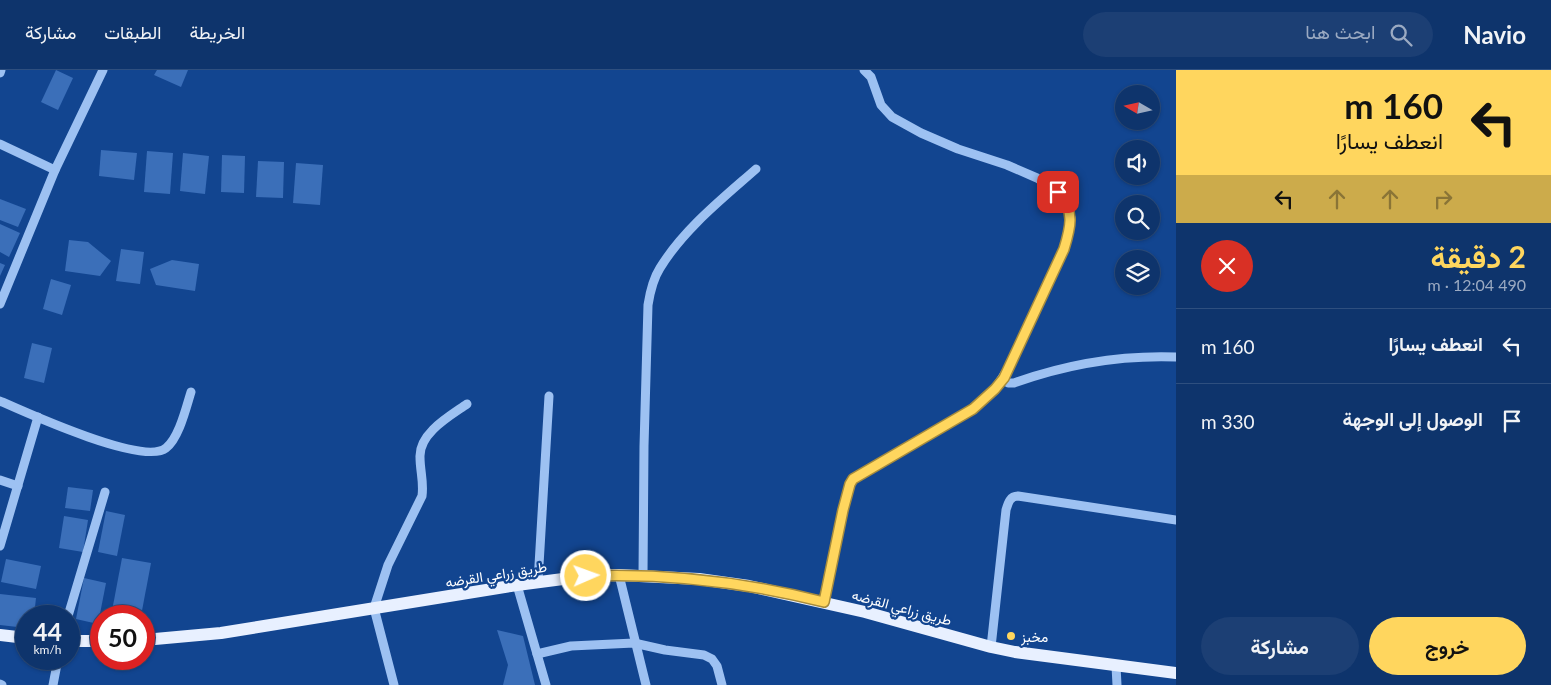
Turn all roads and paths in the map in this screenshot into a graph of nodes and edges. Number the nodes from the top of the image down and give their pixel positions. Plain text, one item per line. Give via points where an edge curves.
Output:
1 (103, 70) edge
2 (864, 70) edge
3 (0, 144) edge
4 (55, 170) junction
5 (756, 170) dead end
6 (0, 304) edge
7 (1176, 357) edge
8 (1004, 378) junction
9 (191, 392) dead end
10 (549, 396) dead end
11 (0, 401) edge
12 (467, 404) dead end
13 (38, 417) junction
14 (0, 480) edge
15 (18, 486) junction
16 (106, 492) dead end
17 (1176, 520) edge
18 (0, 546) edge
19 (619, 575) junction
20 (644, 576) junction
21 (538, 582) junction
22 (517, 584) junction
23 (824, 602) junction
24 (71, 605) edge
25 (374, 608) junction
26 (0, 635) edge
27 (15, 637) edge
28 (155, 639) edge
29 (634, 643) junction
30 (991, 647) junction
31 (537, 654) junction
32 (1116, 666) junction
33 (56, 670) edge
34 (1176, 673) edge
35 (53, 685) edge
36 (394, 685) edge
37 (546, 685) edge
38 (646, 685) edge
39 (722, 685) edge
40 (1117, 685) edge

1 - 4 street
2 - 8 street via 872,77 881,105 892,116 958,149 1037,178 1058,192 1068,207 1070,228 1064,249
3 - 4 street
4 - 6 street
5 - 20 street via 702,216 659,269 652,287 648,304 644,446
7 - 8 street via 1096,361 1055,369 1014,384
8 - 23 street via 973,409 853,479 843,510
9 - 13 street via 174,438 167,448 157,453 97,440
10 - 21 street
11 - 13 street
12 - 25 street via 431,432 420,449 422,496 392,556
13 - 15 street
14 - 15 street
15 - 18 street
16 - 24 street
17 - 30 street via 1012,497 1006,510
19 - 20 main road, طريق زراعي القرضه
19 - 21 main road, طريق زراعي القرضه
19 - 29 street
20 - 23 main road, طريق زراعي القرضه via 749,586
21 - 22 main road, طريق زراعي القرضه
22 - 25 main road, طريق زراعي القرضه
22 - 31 street
23 - 30 main road, طريق زراعي القرضه
25 - 28 main road, طريق زراعي القرضه via 221,633
25 - 36 street
26 - 27 main road
29 - 31 street via 571,646
29 - 38 street
29 - 39 street via 704,655 717,666
30 - 32 main road, طريق زراعي القرضه
31 - 37 street
32 - 34 main road, طريق زراعي القرضه
32 - 40 street
33 - 35 street

